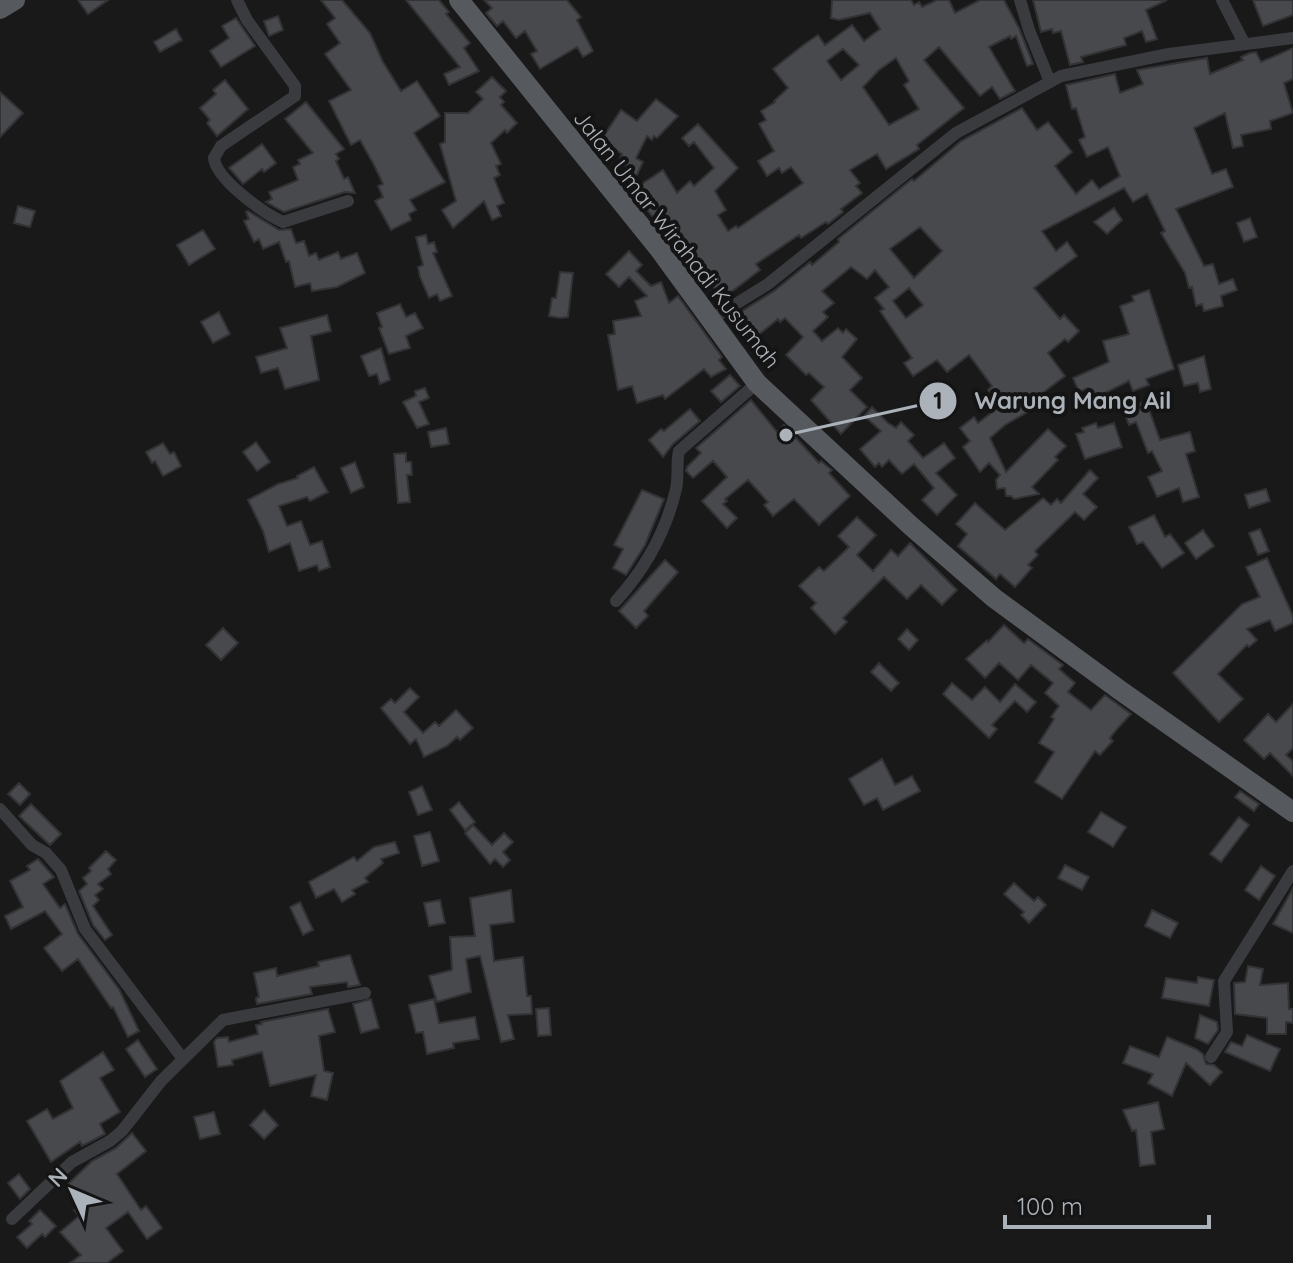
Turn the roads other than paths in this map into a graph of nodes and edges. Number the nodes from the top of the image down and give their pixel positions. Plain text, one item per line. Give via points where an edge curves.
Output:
1 (15, 0) edge
2 (237, 0) edge
3 (459, 0) edge
4 (1020, 0) edge
5 (1222, 0) edge
6 (0, 9) edge
7 (1293, 38) edge
8 (1244, 43) junction
9 (1050, 82) junction
10 (348, 201) dead end
11 (710, 320) junction
12 (757, 383) junction
13 (616, 601) dead end
14 (0, 809) edge
15 (1293, 812) edge
16 (1293, 871) edge
17 (365, 993) dead end
18 (1211, 1057) dead end
19 (183, 1059) junction
20 (12, 1219) dead end

1 - 6 main road
2 - 10 street via 295,86 295,96 221,146 214,158 217,172 283,222
3 - 11 main road, Jalan Umar Wirahadi Kusumah
4 - 9 street
5 - 8 street
7 - 8 street
8 - 9 street via 1071,72
9 - 11 street via 956,133 768,284
11 - 12 main road, Jalan Umar Wirahadi Kusumah
12 - 13 street via 679,451 675,490 658,540
12 - 15 main road, Jalan Umar Wirahadi Kusumah via 994,598
14 - 19 street via 61,870 85,929
16 - 18 street via 1224,981 1227,1032
17 - 19 street via 223,1020
19 - 20 street via 122,1131 64,1169

